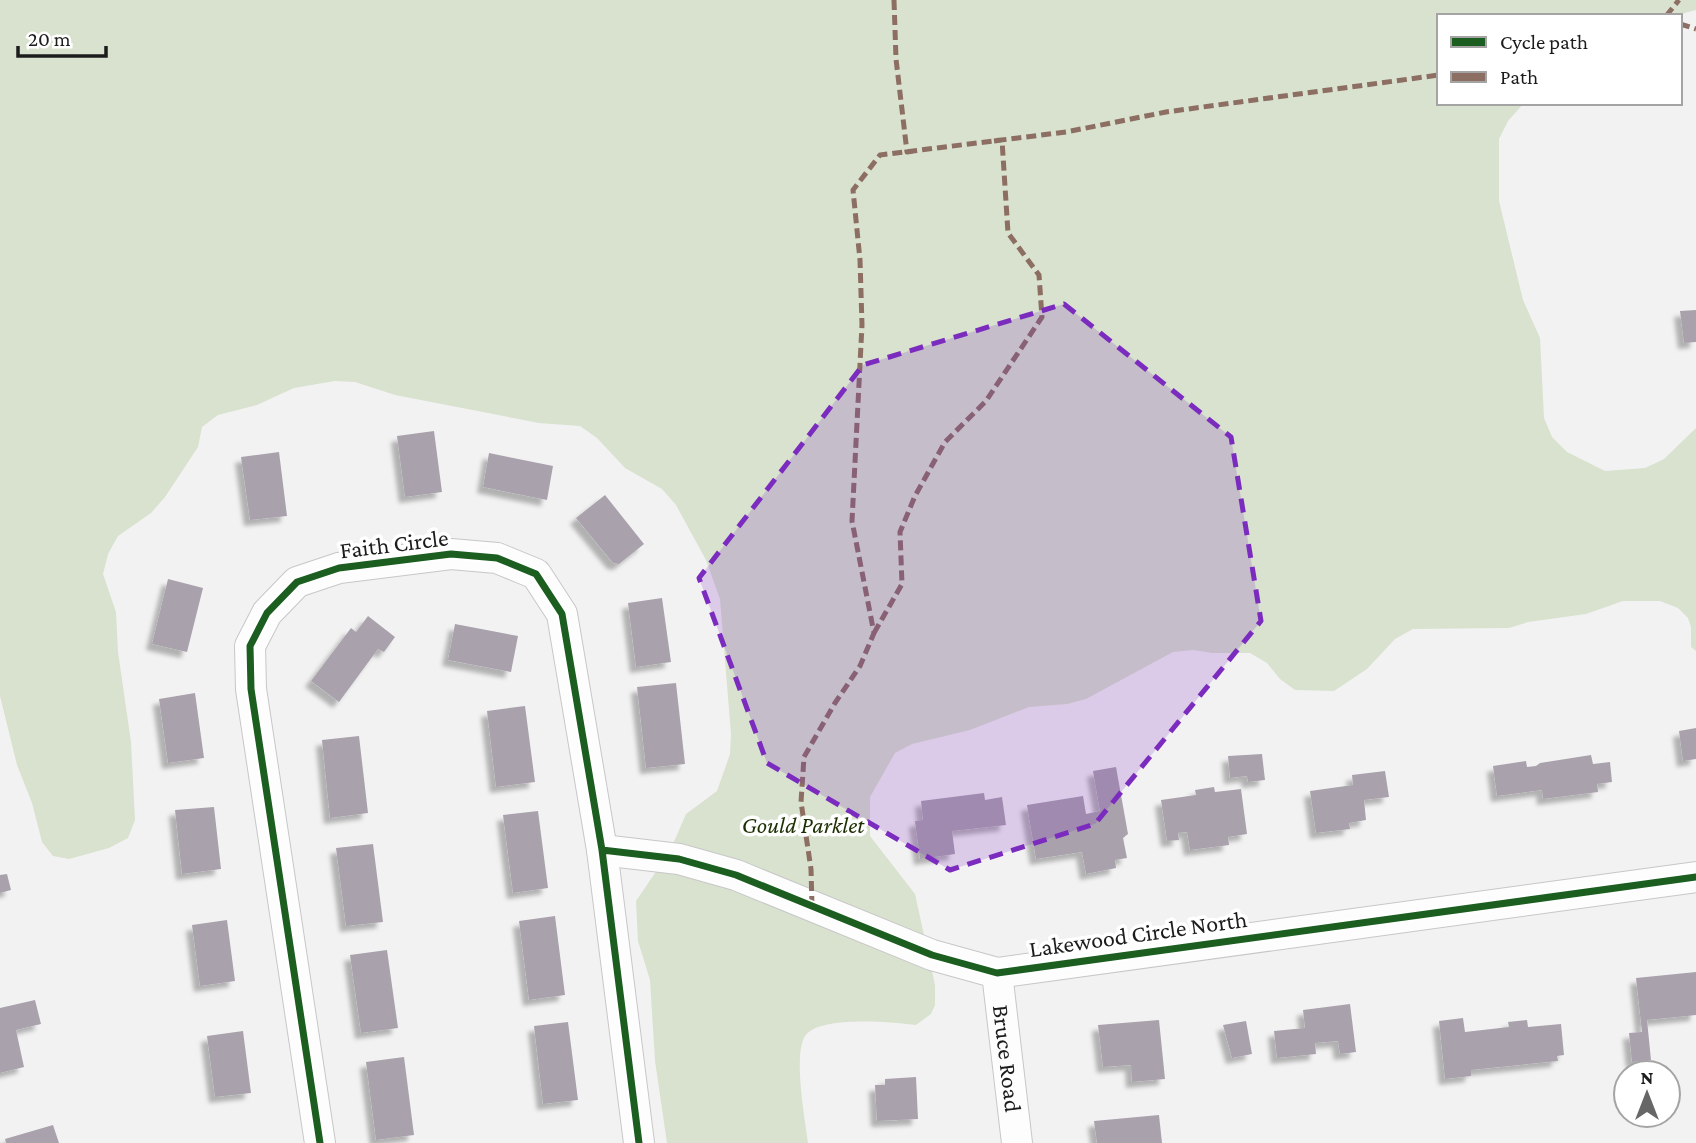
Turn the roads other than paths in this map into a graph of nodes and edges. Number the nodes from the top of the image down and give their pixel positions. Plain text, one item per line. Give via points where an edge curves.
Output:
1 (602, 850) junction
2 (1696, 877) edge
3 (997, 973) junction
4 (320, 1143) edge
5 (639, 1143) edge
6 (1017, 1143) edge

1 - 3 street, Lakewood Circle North via 679,859 736,875 932,955
1 - 4 street, Faith Circle via 562,614 536,575 497,558 451,554 339,568 297,582 267,613 250,646 251,689
1 - 5 street, Faith Circle
2 - 3 street, Lakewood Circle North
3 - 6 street, Bruce Road

